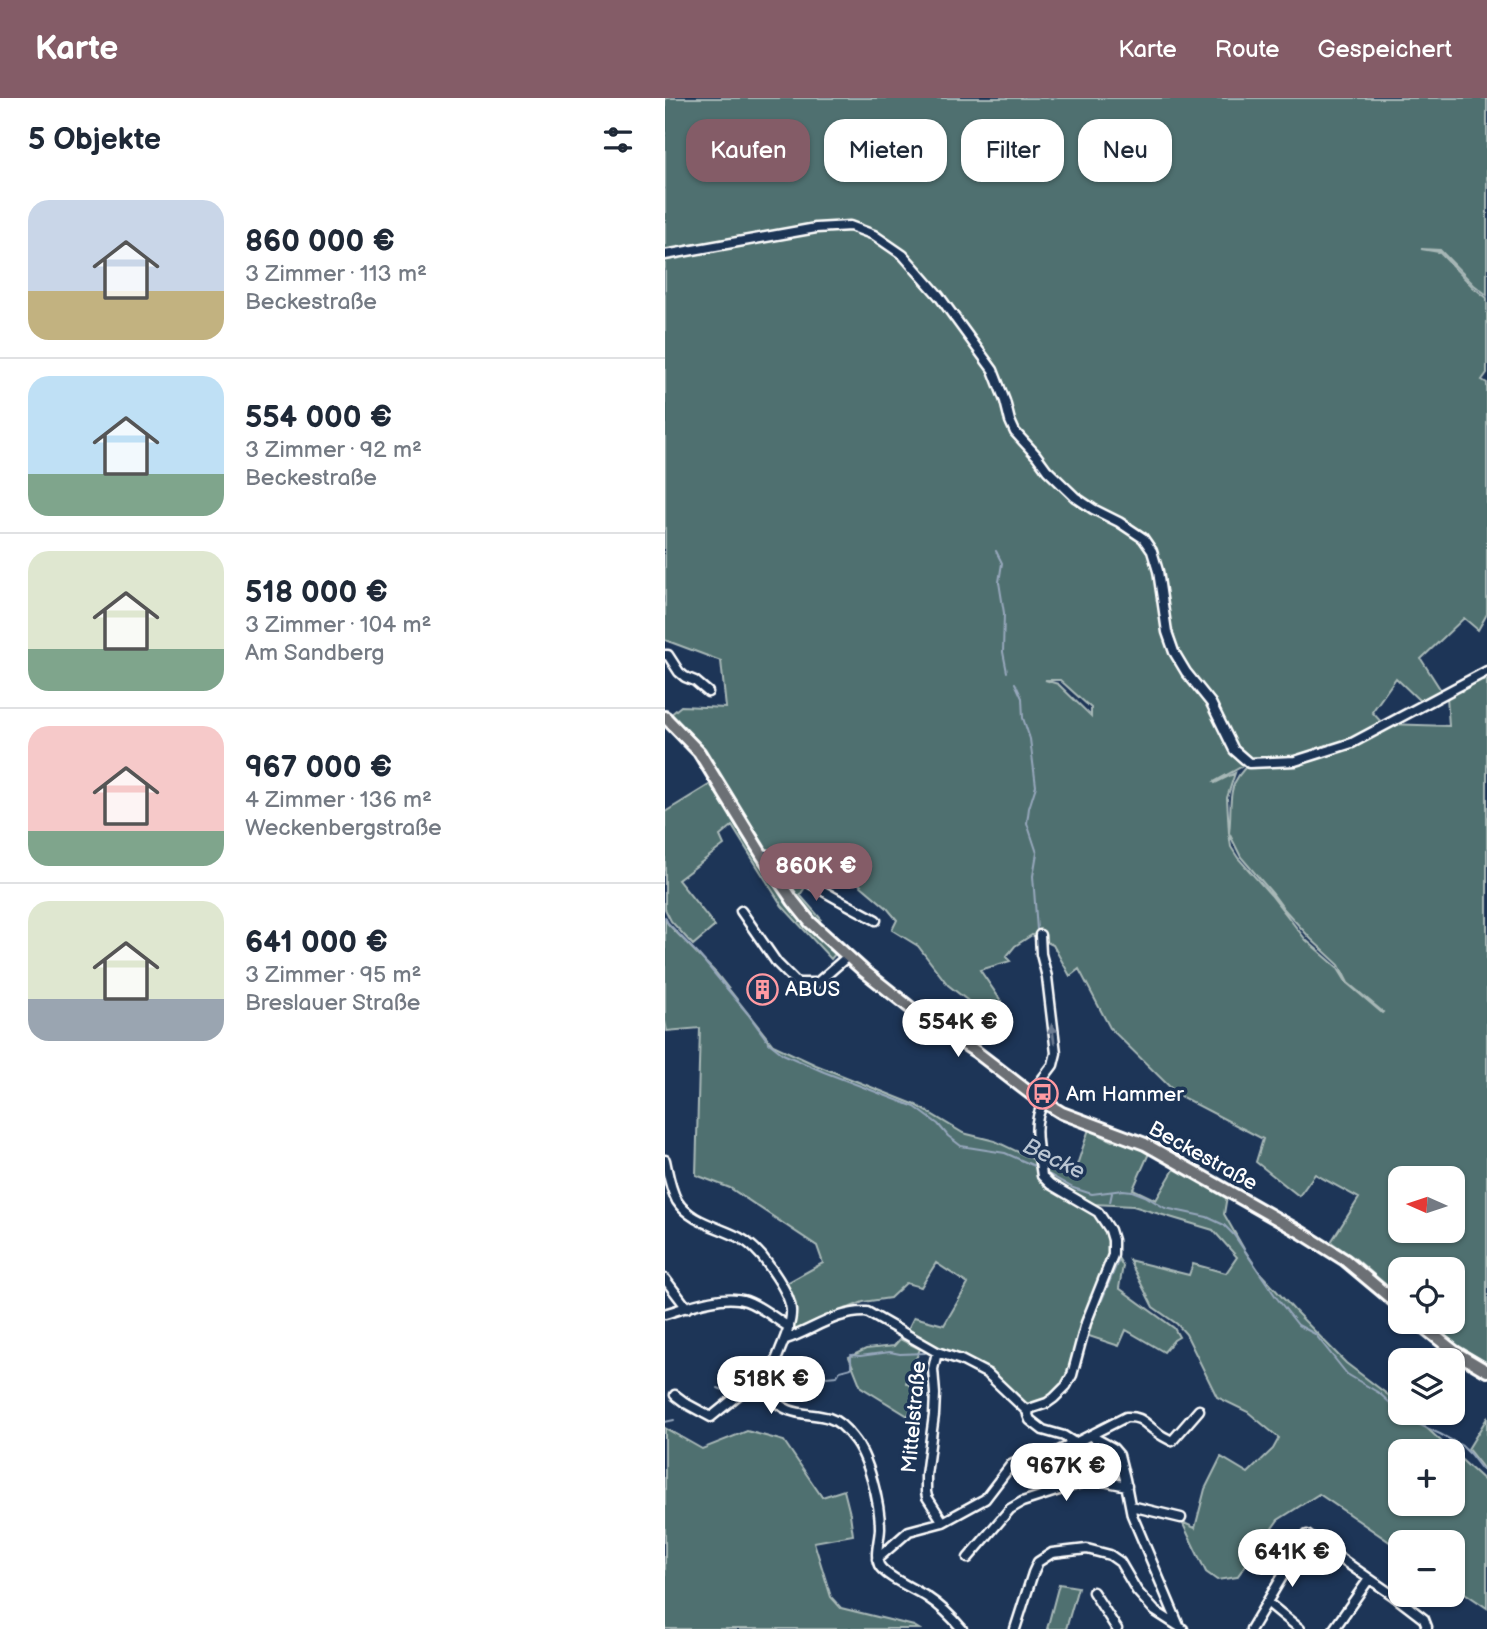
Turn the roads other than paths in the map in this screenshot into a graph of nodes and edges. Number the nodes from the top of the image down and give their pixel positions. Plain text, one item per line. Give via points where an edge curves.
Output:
1 (665, 255) edge
2 (665, 655) edge
3 (1487, 671) edge
4 (708, 692) dead end
5 (665, 717) edge
6 (762, 855) junction
7 (741, 911) dead end
8 (876, 920) dead end
9 (1041, 935) dead end
10 (848, 956) junction
11 (1031, 1094) junction
12 (1044, 1102) junction
13 (666, 1167) edge
14 (665, 1279) edge
15 (1388, 1296) edge
16 (687, 1308) junction
17 (665, 1314) edge
18 (789, 1327) junction
19 (1432, 1334) edge
20 (786, 1339) junction
21 (937, 1352) junction
22 (1487, 1371) edge
23 (770, 1383) junction
24 (675, 1395) dead end
25 (1199, 1410) dead end
26 (1028, 1412) junction
27 (1091, 1436) junction
28 (1075, 1443) junction
29 (1127, 1486) junction
30 (1131, 1506) junction
31 (1181, 1518) dead end
32 (943, 1522) junction
33 (968, 1558) dead end
34 (877, 1559) junction
35 (1370, 1579) junction
36 (1093, 1592) dead end
37 (1267, 1602) junction
38 (1181, 1628) edge
39 (962, 1629) edge
40 (1015, 1629) edge
41 (1117, 1629) edge
42 (1251, 1629) edge
43 (1300, 1629) edge
44 (1334, 1629) edge
45 (1425, 1629) edge

1 - 3 street via 850,226 874,235 903,255 993,370 1010,421 1047,470 1075,497 1143,538 1152,551 1174,653 1211,703 1234,750 1248,763 1295,761 1352,743
2 - 4 street via 679,672
5 - 6 main road, Beckestraße via 699,752
6 - 8 street via 774,856
6 - 10 main road, Beckestraße via 810,922
7 - 10 street via 777,963 797,983 817,983
11 -> 9 street via 1056,1054
10 - 11 main road, Beckestraße via 917,1013
11 - 12 main road, Beckestraße
12 - 15 main road, Beckestraße via 1145,1144 1345,1259
12 - 26 street via 1037,1125 1042,1170 1050,1184 1098,1212 1110,1230 1113,1253 1072,1375 1054,1398
13 - 18 street via 679,1203 696,1218 743,1239 765,1259 792,1309
14 - 16 street
16 - 17 street
16 - 18 street via 733,1298 747,1301
18 - 20 street
19 - 22 main road
20 - 21 street via 833,1317 867,1312
20 - 23 street
21 - 26 street via 988,1374
21 - 32 street, Mittelstraße via 926,1492
23 - 24 street via 751,1384 711,1417
23 - 34 street via 771,1394 785,1409 830,1418 855,1440 878,1503
25 - 27 street via 1172,1441 1135,1417 1126,1417
26 - 28 street via 1030,1420 1043,1430
27 - 28 street
27 - 29 street via 1119,1455
28 - 32 street via 1011,1465 985,1499
29 - 30 street
29 - 33 street via 1093,1479 1022,1502 1010,1509
30 - 31 street
30 - 38 street
32 - 34 street via 909,1531
34 - 39 street via 884,1571 929,1598
35 - 37 street via 1307,1535
35 - 44 street
35 - 45 street via 1424,1619
36 - 41 street
37 - 42 street
37 - 43 street
38 - 40 street via 1155,1611 1120,1562 1087,1549 1052,1553 1038,1562

